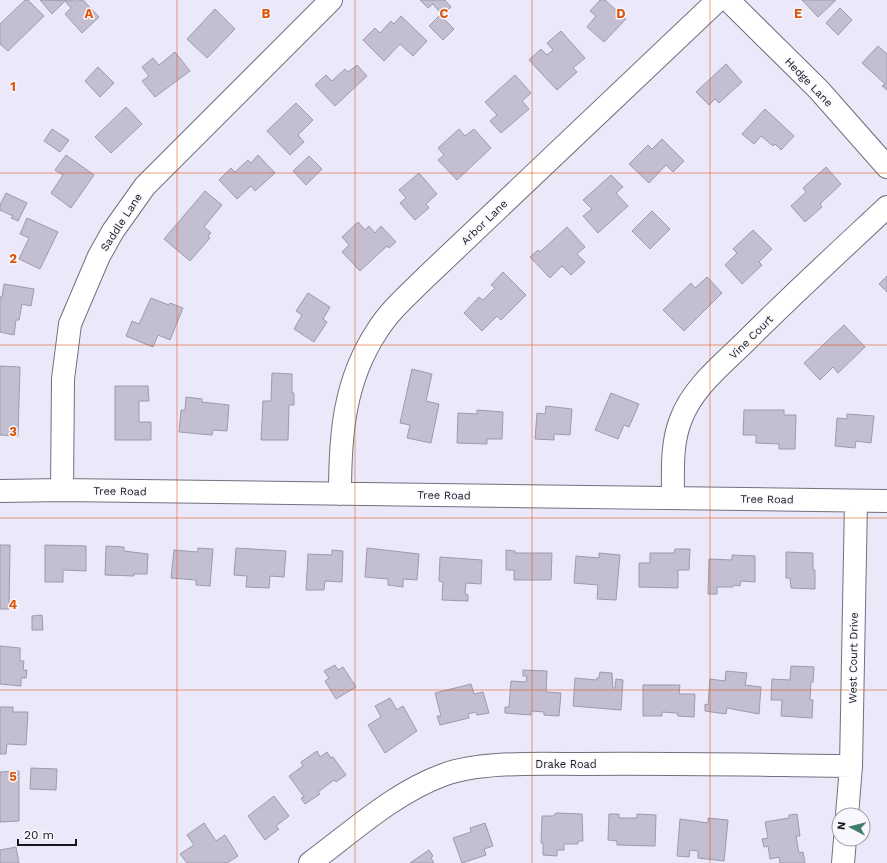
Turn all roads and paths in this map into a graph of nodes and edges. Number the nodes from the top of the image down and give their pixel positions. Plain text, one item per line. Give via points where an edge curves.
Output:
1 (331, 0) edge
2 (718, 0) edge
3 (728, 0) edge
4 (887, 167) edge
5 (887, 207) edge
6 (62, 490) junction
7 (0, 491) edge
8 (340, 494) junction
9 (673, 497) junction
10 (856, 501) junction
11 (887, 501) edge
12 (851, 766) junction
13 (848, 807) edge
14 (845, 847) edge
15 (310, 863) edge
16 (844, 863) edge

1 - 6 street, Saddle Lane via 145,186 113,231 70,324 63,379
2 - 8 street, Arbor Lane via 426,277 378,329 363,354 347,399 340,449
3 - 4 street, Hedge Lane via 819,90
5 - 9 street, Vine Court via 779,309 690,399 676,436
6 - 7 street, Tree Road
6 - 8 street, Tree Road
8 - 9 street, Tree Road
9 - 10 street, Tree Road
10 - 11 street, Tree Road
10 - 12 street, West Court Drive
12 - 13 street, West Court Drive
12 - 15 street, Drake Road via 529,764 470,768 423,783
14 - 16 street

